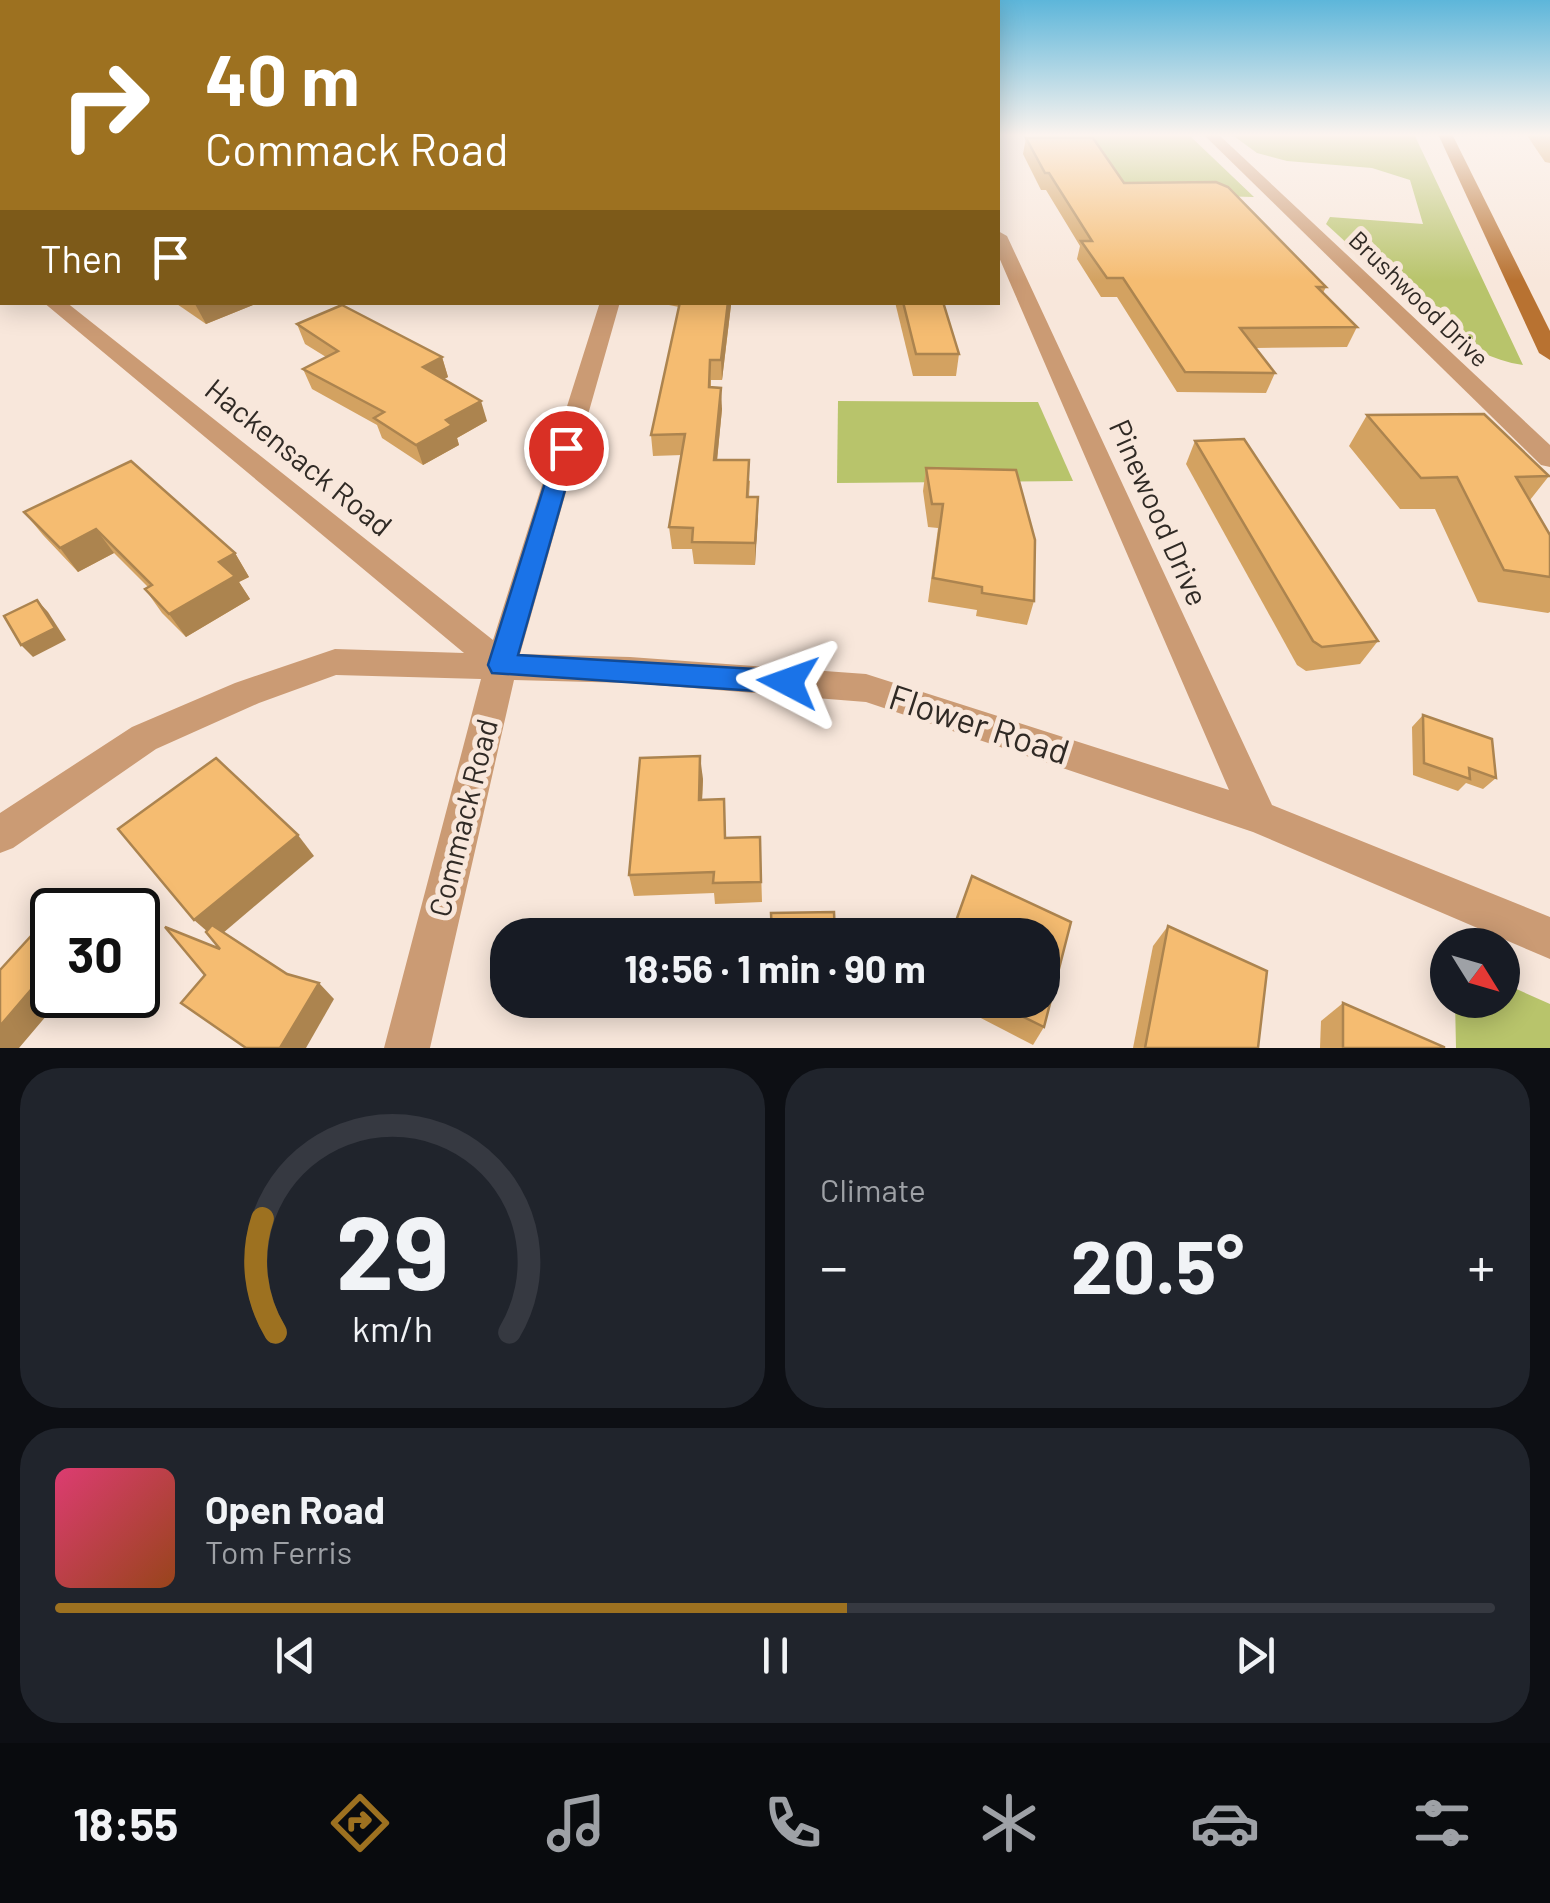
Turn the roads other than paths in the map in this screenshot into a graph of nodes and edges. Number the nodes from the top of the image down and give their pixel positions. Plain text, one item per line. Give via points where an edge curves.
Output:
1 (1261, 183) edge
2 (1468, 183) edge
3 (1000, 240) edge
4 (57, 305) edge
5 (609, 305) edge
6 (1550, 353) edge
7 (1550, 459) edge
8 (502, 665) junction
9 (1259, 816) junction
10 (0, 835) edge
11 (1550, 938) edge
12 (407, 1048) edge

1 - 7 street, Brushwood Drive
2 - 6 main road
3 - 9 street, Pinewood Drive
4 - 8 street, Hackensack Road
5 - 8 street, Commack Road
8 - 9 street, Flower Road via 866,688
8 - 10 street, Flower Road via 335,662 144,738
8 - 12 street, Commack Road
9 - 11 street, Flower Road

